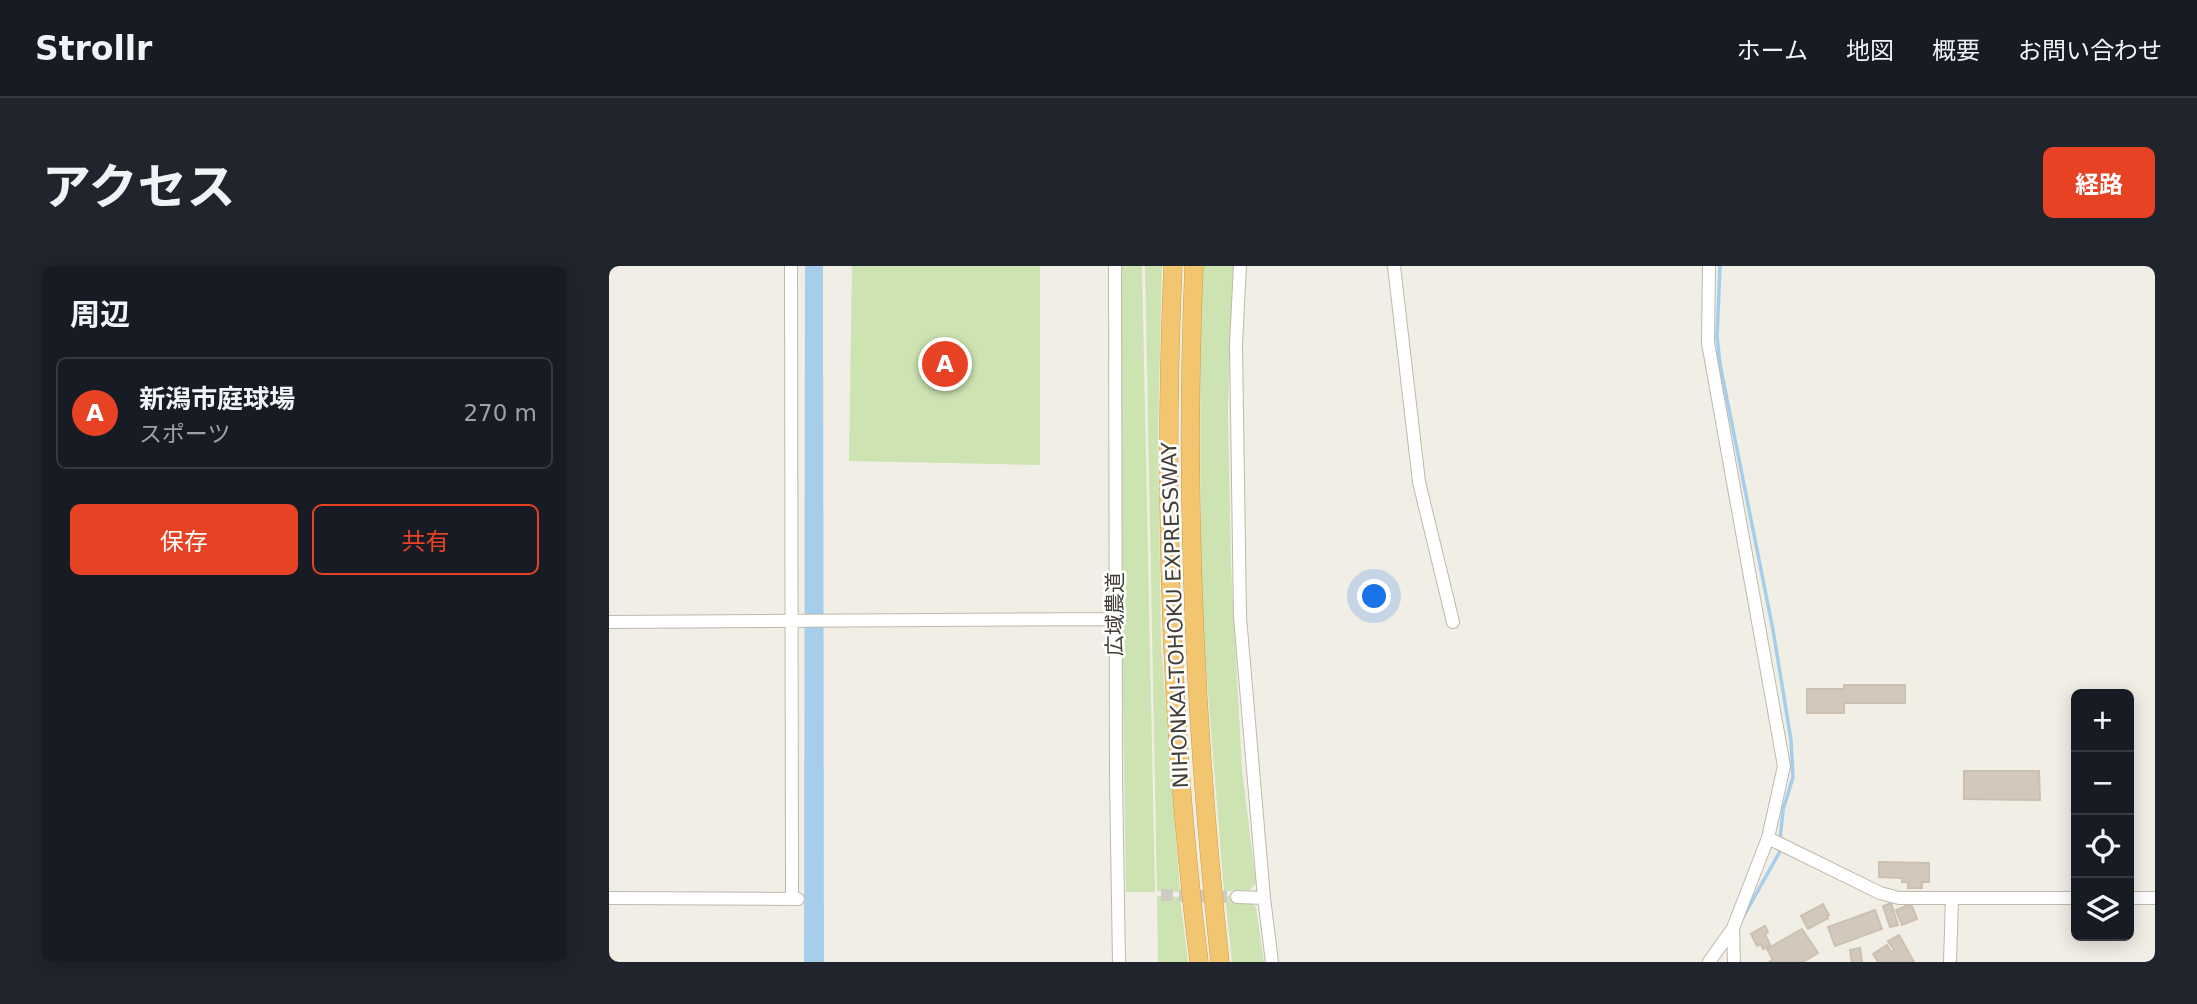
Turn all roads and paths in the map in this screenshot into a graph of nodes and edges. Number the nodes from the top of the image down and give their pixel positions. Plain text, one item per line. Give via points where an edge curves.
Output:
1 (790, 266) edge
2 (1115, 266) edge
3 (1173, 266) edge
4 (1194, 266) edge
5 (1240, 266) edge
6 (1394, 266) edge
7 (1709, 266) edge
8 (1116, 619) junction
9 (794, 621) junction
10 (609, 622) edge
11 (1454, 622) dead end
12 (1767, 838) junction
13 (1237, 897) tunnel mouth
14 (609, 898) edge
15 (1264, 898) junction
16 (2071, 898) edge
17 (2134, 898) edge
18 (2155, 898) edge
19 (1952, 899) junction
20 (1733, 928) junction
21 (1119, 962) edge
22 (1199, 962) edge
23 (1220, 962) edge
24 (1272, 962) edge
25 (1709, 962) edge
26 (1734, 962) edge
27 (1950, 962) edge

1 - 9 street
2 - 8 street, 広域農道
3 - 22 highway, NIHONKAI-TOHOKU EXPRESSWAY via 1173,642
4 - 23 highway, NIHONKAI-TOHOKU EXPRESSWAY via 1191,491 1195,659
5 - 15 street via 1236,344 1240,617
6 - 11 street via 1419,482
7 - 12 street via 1708,343 1783,766
8 - 9 street
8 - 21 street, 広域農道
9 - 10 street
9 - 14 street via 796,899
12 - 19 street via 1880,893
12 - 20 street
13 - 15 street
15 - 24 street
16 - 19 street
17 - 18 street
19 - 27 street
20 - 25 street
20 - 26 street

